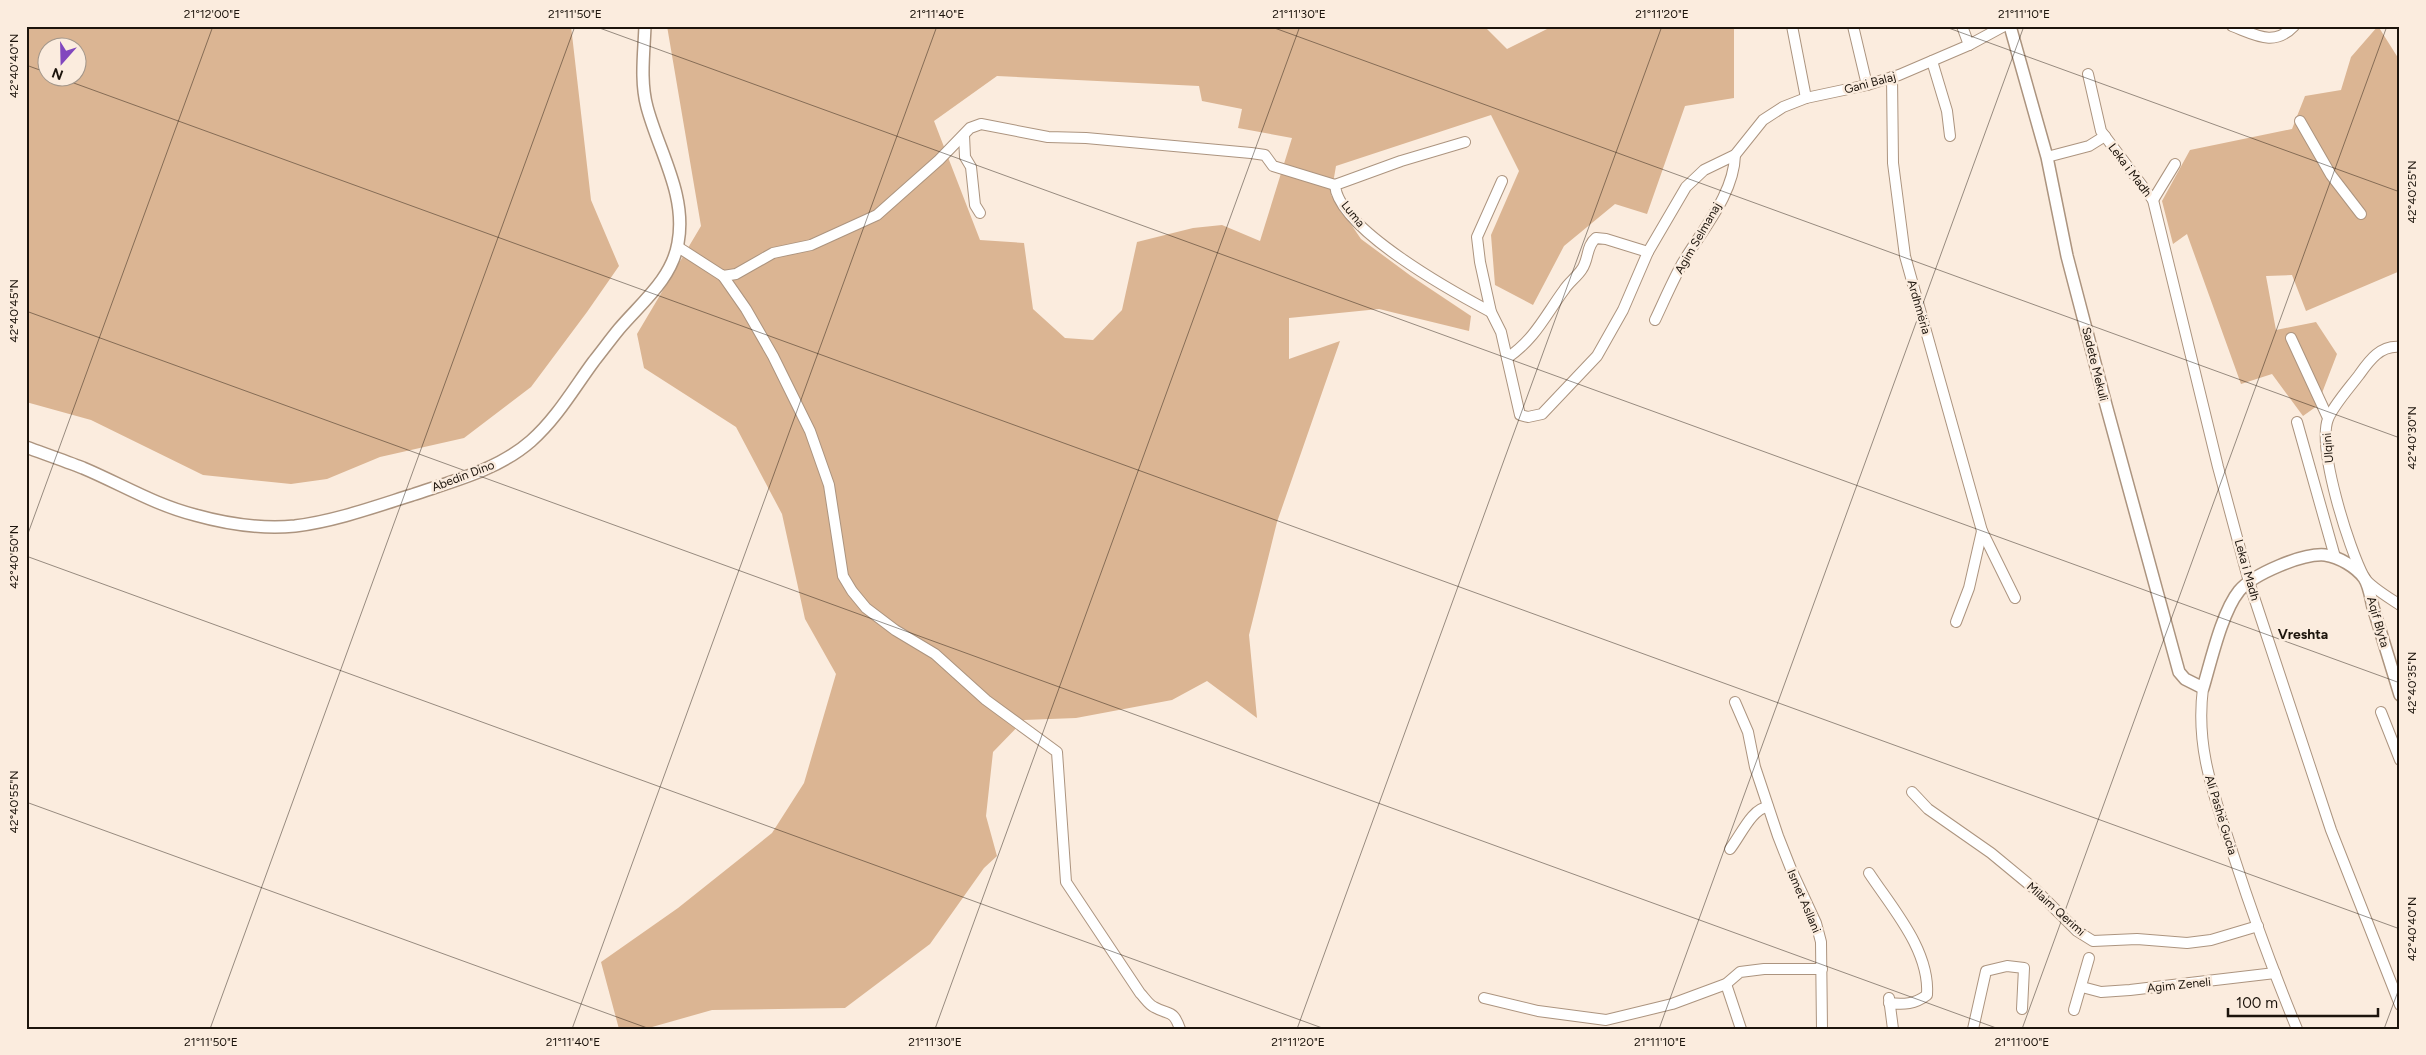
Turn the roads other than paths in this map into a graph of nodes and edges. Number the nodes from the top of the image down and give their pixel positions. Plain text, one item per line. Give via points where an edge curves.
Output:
1 (645, 26) edge
2 (1792, 26) edge
3 (1853, 26) edge
4 (1962, 26) edge
5 (2004, 26) edge
6 (2010, 26) edge
7 (2232, 26) edge
8 (2294, 26) edge
9 (1969, 44) junction
10 (1932, 61) junction
11 (2088, 74) dead end
12 (1892, 77) junction
13 (1867, 85) junction
14 (1806, 98) junction
15 (2300, 121) dead end
16 (964, 135) junction
17 (1950, 136) dead end
18 (2105, 136) junction
19 (1465, 142) dead end
20 (1735, 155) junction
21 (2048, 157) junction
22 (2175, 164) dead end
23 (1502, 181) dead end
24 (1335, 186) junction
25 (2153, 200) junction
26 (980, 213) dead end
27 (2361, 214) dead end
28 (678, 247) junction
29 (1648, 252) junction
30 (724, 276) junction
31 (1491, 312) junction
32 (1655, 320) dead end
33 (2291, 338) dead end
34 (2400, 347) edge
35 (1507, 358) junction
36 (2328, 418) junction
37 (2297, 422) dead end
38 (26, 447) edge
39 (1982, 531) junction
40 (2335, 557) junction
41 (2365, 579) junction
42 (2249, 582) junction
43 (2015, 598) dead end
44 (2400, 605) edge
45 (1956, 622) dead end
46 (2203, 688) junction
47 (2400, 695) edge
48 (1735, 702) dead end
49 (2380, 712) dead end
50 (2400, 760) edge
51 (1912, 792) dead end
52 (1768, 807) junction
53 (1730, 848) dead end
54 (1869, 873) dead end
55 (2258, 926) junction
56 (2090, 958) dead end
57 (1822, 968) junction
58 (2275, 973) junction
59 (1726, 984) junction
60 (2082, 988) junction
61 (1484, 998) dead end
62 (2400, 1005) edge
63 (2022, 1009) dead end
64 (2074, 1010) dead end
65 (1180, 1029) edge
66 (1741, 1029) edge
67 (1822, 1029) edge
68 (1893, 1029) edge
69 (1973, 1029) edge
70 (2297, 1029) edge

1 - 28 street, Abedin Dino via 642,74 646,105 679,206
2 - 14 street
3 - 13 street
4 - 9 street
5 - 9 street, Gani Balaj
6 - 21 street, Sadete Mekuli
7 - 8 street via 2276,39 2286,35
9 - 10 street, Gani Balaj
10 - 12 street, Gani Balaj
10 - 17 street via 1947,111
11 - 18 street, Leka i Madh
12 - 13 street, Gani Balaj
12 - 39 street, Ardhmëria via 1893,163 1905,256
13 - 14 street, Gani Balaj
14 - 20 street, Gani Balaj via 1763,120
15 - 27 street via 2332,175
16 - 24 street via 970,128 982,124 1048,137 1251,153 1264,155 1274,166
16 - 26 street via 965,157 971,167 975,205
16 - 30 street via 877,215 811,245 773,253 736,274
18 - 21 street, Leka i Madh via 2089,146
18 - 25 street, Leka i Madh
19 - 24 street, Luma via 1401,161
20 - 29 street via 1704,170 1686,187
20 - 32 street, Agim Selmanaj via 1729,186 1682,265
21 - 46 street, Sadete Mekuli via 2067,256 2176,664 2186,679
22 - 25 street
23 - 31 street via 1477,237
24 - 31 street, Luma via 1344,207 1383,246
25 - 42 street, Leka i Madh
28 - 30 street
28 - 38 street, Abedin Dino via 672,264 652,294 618,330 548,424 530,442 506,459 473,474 388,503 294,526 230,522 160,505 83,468
29 - 35 street via 1596,238 1591,243 1583,268 1565,287 1538,330 1524,347
29 - 35 street via 1624,310 1597,356 1542,414 1528,418 1520,415
30 - 65 street via 768,348 810,430 829,485 842,576 866,608 894,630 935,654 986,700 1057,752 1066,882 1140,993 1153,1007 1176,1017
31 - 35 street via 1501,332
33 - 36 street
34 - 36 street, Ulqini via 2381,350 2369,361
36 - 41 street, Ulqini via 2326,430 2331,474
37 - 40 street, Ulqini
39 - 43 street, Ardhmëria
39 - 45 street, Ardhmëria via 1969,588
40 - 41 street
40 - 42 street, Ali Pashë Gucia via 2304,558 2268,570
41 - 44 street
41 - 47 street, Aqif Blyta
42 - 46 street, Ali Pashë Gucia via 2230,608
42 - 62 street, Leka i Madh via 2331,830
46 - 55 street, Ali Pashë Gucia via 2202,729 2210,786
48 - 52 street, Ismet Asllani via 1748,732
49 - 50 street
51 - 55 street, Milaim Qerimi via 1928,809 1991,853 2037,891 2076,931 2093,941 2137,939 2188,943 2211,940
52 - 53 street via 1752,814 1746,828
52 - 57 street, Ismet Asllani via 1816,923
54 - 68 street via 1909,933 1927,986 1927,995 1918,1001 1903,1005 1889,1000
55 - 58 street, Ali Pashë Gucia
56 - 60 street
57 - 59 street via 1740,972
57 - 67 street, Ismet Asllani
58 - 60 street, Agim Zeneli via 2130,990 2101,992
58 - 70 street, Ali Pashë Gucia
59 - 61 street via 1672,1004 1606,1020 1538,1011
59 - 66 street
60 - 64 street
63 - 69 street via 2024,968 2006,966 1986,971

